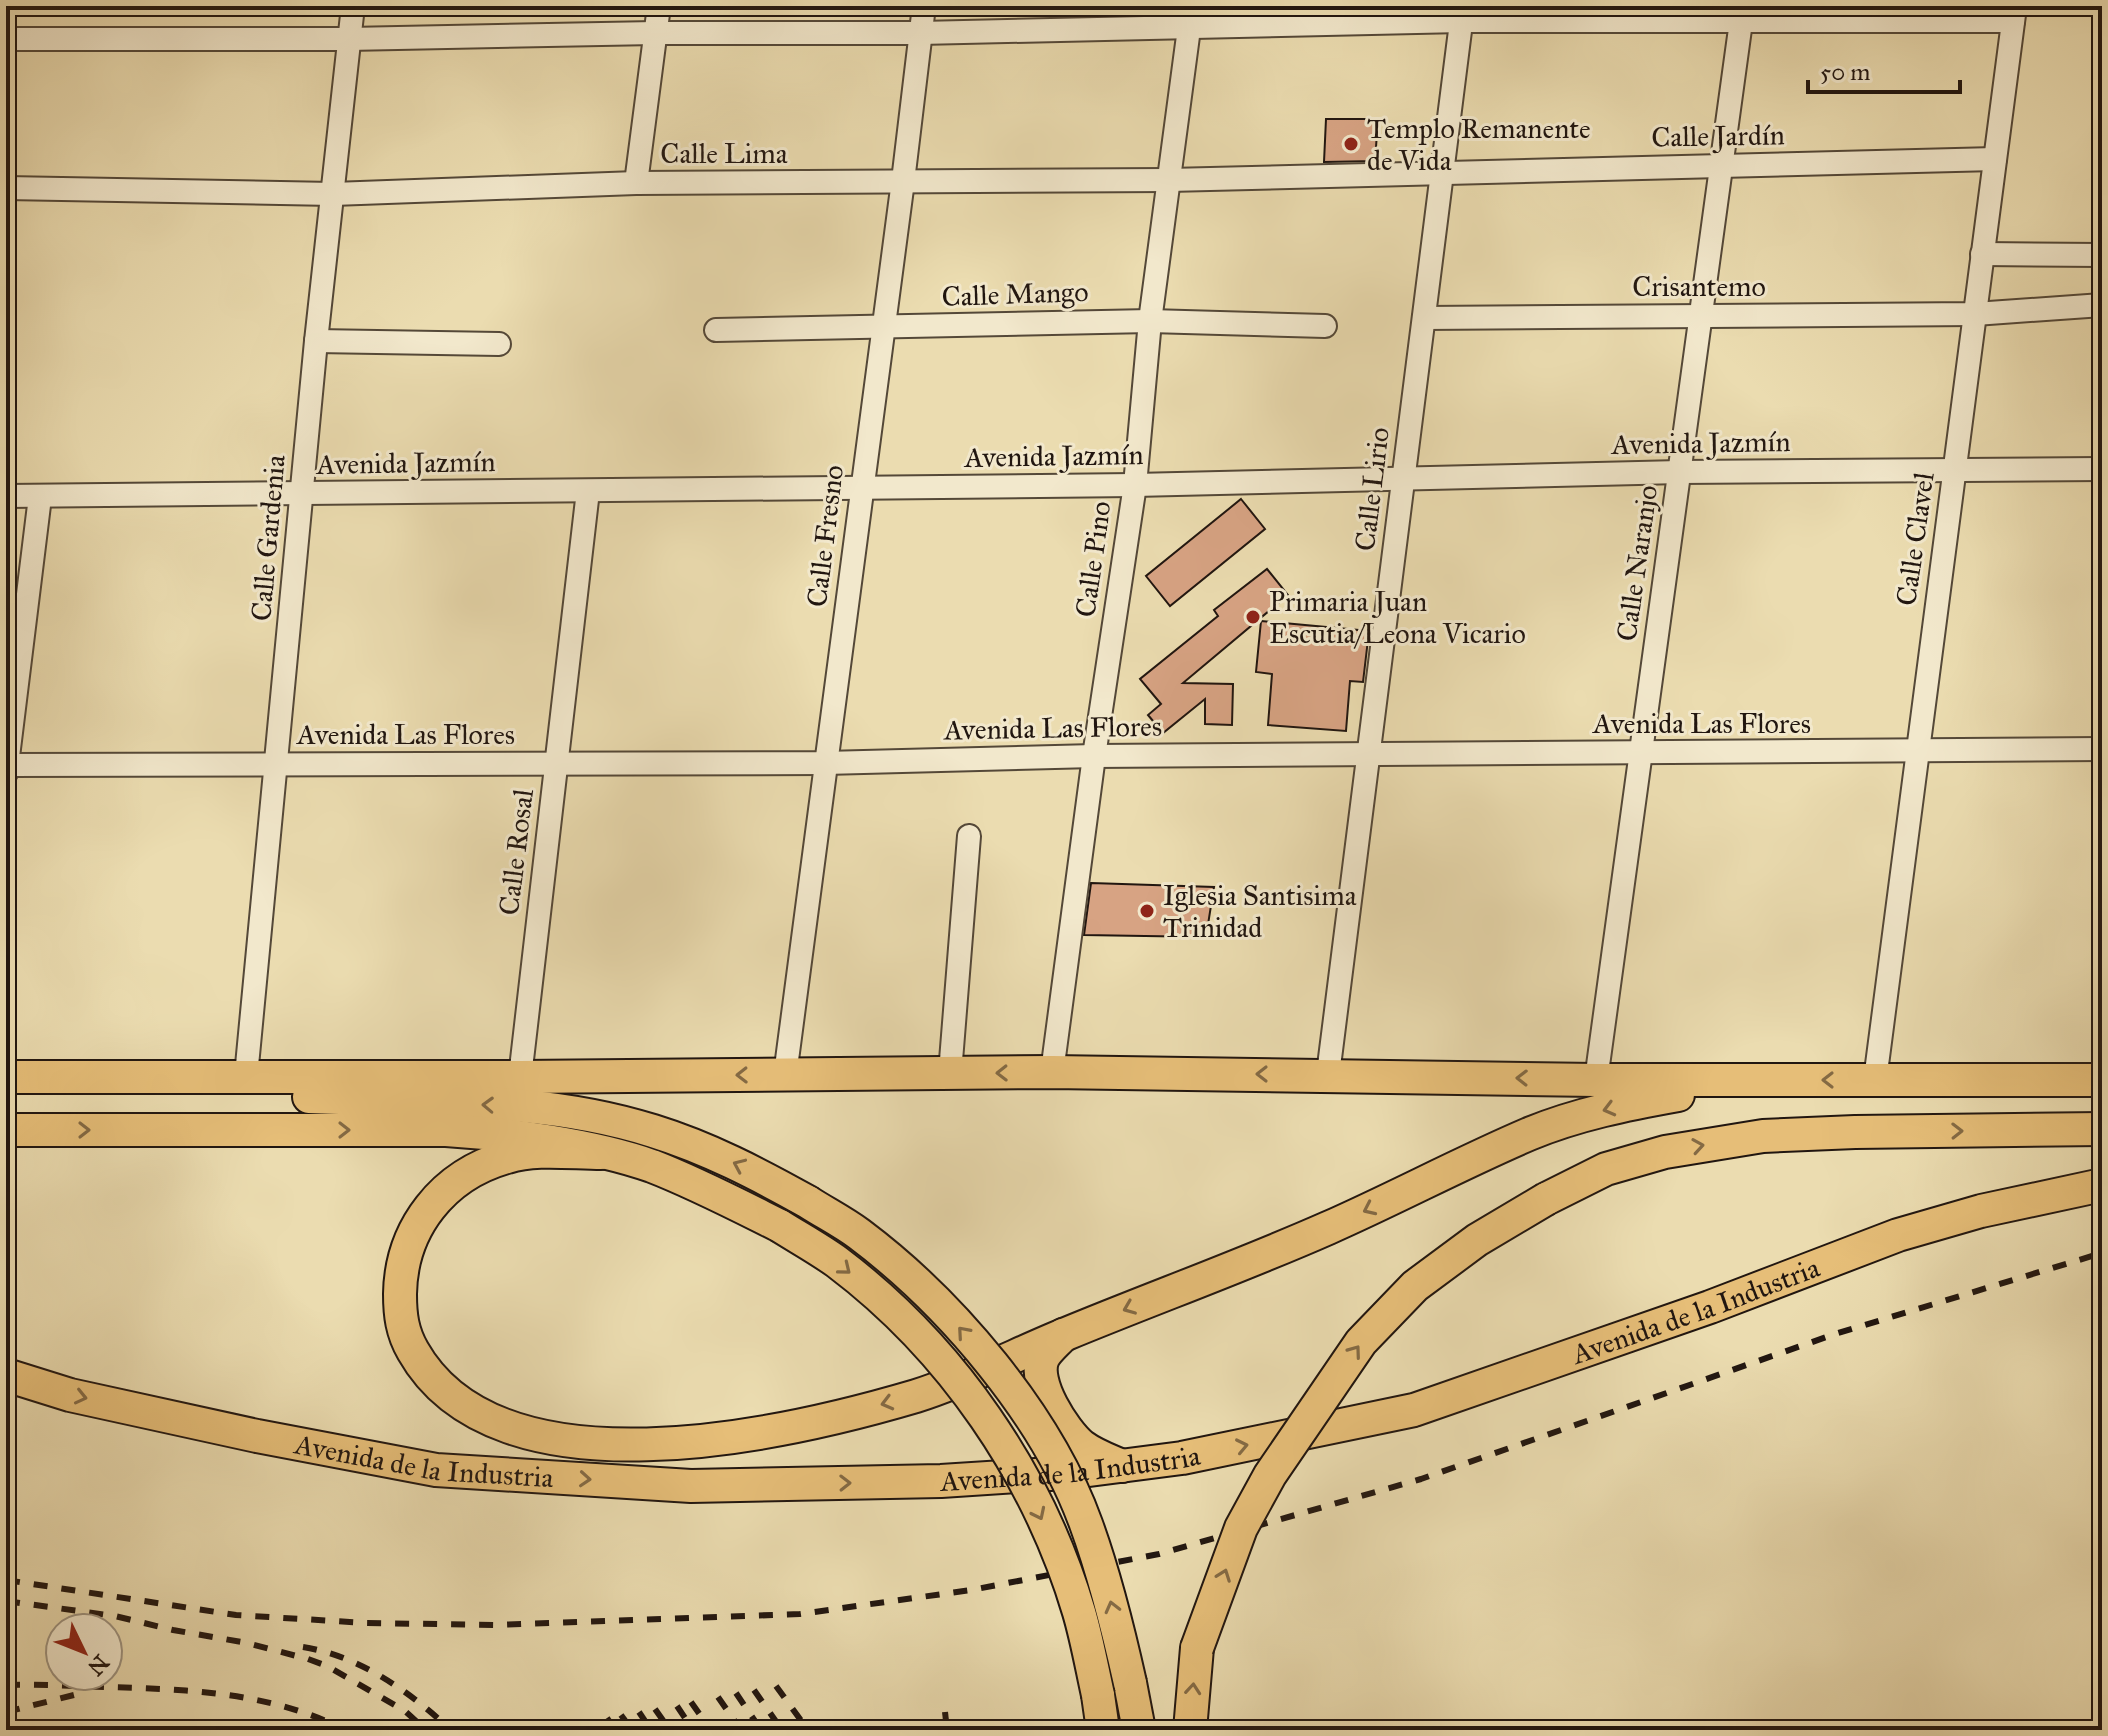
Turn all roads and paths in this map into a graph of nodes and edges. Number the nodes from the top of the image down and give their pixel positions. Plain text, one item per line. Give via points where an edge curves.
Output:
1 (353, 6) edge
2 (659, 6) edge
3 (924, 6) edge
4 (1463, 13) edge
5 (1742, 13) edge
6 (2014, 14) edge
7 (1190, 16) edge
8 (655, 33) junction
9 (920, 33) junction
10 (6, 39) edge
11 (348, 39) junction
12 (1995, 159) junction
13 (1723, 166) junction
14 (1442, 173) junction
15 (1169, 180) junction
16 (903, 181) junction
17 (636, 183) junction
18 (6, 188) edge
19 (333, 194) junction
20 (1982, 254) junction
21 (2102, 255) edge
22 (2102, 305) edge
23 (1975, 314) junction
24 (1702, 316) junction
25 (1424, 318) junction
26 (1150, 321) junction
27 (1325, 326) dead end
28 (882, 328) junction
29 (716, 330) dead end
30 (316, 341) junction
31 (499, 344) dead end
32 (2102, 469) edge
33 (1955, 470) junction
34 (1680, 472) junction
35 (1403, 480) junction
36 (1135, 485) junction
37 (861, 487) junction
38 (588, 491) junction
39 (303, 494) junction
40 (6, 496) edge
41 (40, 497) junction
42 (2102, 749) edge
43 (1918, 751) junction
44 (1641, 753) junction
45 (1368, 754) junction
46 (1094, 756) junction
47 (825, 763) junction
48 (556, 764) junction
49 (6, 765) edge
50 (277, 765) junction
51 (6, 773) edge
52 (969, 836) dead end
53 (1052, 1072) junction
54 (950, 1073) junction
55 (1328, 1074) junction
56 (785, 1075) junction
57 (246, 1076) junction
58 (6, 1077) edge
59 (520, 1077) junction
60 (1768, 1079) junction
61 (1596, 1080) junction
62 (1875, 1080) junction
63 (2102, 1080) edge
64 (2102, 1129) edge
65 (6, 1130) edge
66 (601, 1153) junction
67 (2102, 1185) edge
68 (1063, 1335) junction
69 (6, 1375) edge
70 (1122, 1466) junction
71 (1103, 1730) edge
72 (1139, 1730) edge
73 (1190, 1730) edge

1 - 11 street, Calle Gardenia
2 - 8 street
3 - 9 street, Calle Fresno
4 - 5 street
4 - 7 street
4 - 14 street, Calle Lirio
5 - 6 street
5 - 13 street, Calle Naranjo
6 - 12 street, Calle Clavel
7 - 9 street
7 - 15 street, Calle Pino
8 - 9 street
8 - 11 street
8 - 17 street
9 - 16 street, Calle Fresno
10 - 11 street
11 - 19 street, Calle Gardenia
12 - 13 street, Calle Jardín
12 - 20 street, Calle Clavel
13 - 14 street, Calle Jardín
13 - 24 street, Calle Naranjo
14 - 15 street, Calle Lima
14 - 25 street, Calle Lirio
15 - 16 street, Calle Lima
15 - 26 street, Calle Pino
16 - 17 street, Calle Lima
16 - 28 street, Calle Fresno
17 - 19 street, Calle Lima
18 - 19 street, Calle Lima
19 - 30 street, Calle Gardenia
20 - 21 street
20 - 23 street, Calle Clavel
22 - 23 street, Crisantemo
23 - 24 street, Crisantemo
23 - 33 street, Calle Clavel
24 - 25 street, Crisantemo
24 - 34 street, Calle Naranjo
25 - 35 street, Calle Lirio
26 - 27 street, Calle Mango
26 - 28 street, Calle Mango
26 - 36 street, Calle Pino
28 - 29 street, Calle Mango
28 - 37 street, Calle Fresno
30 - 31 street
30 - 39 street, Calle Gardenia
32 - 33 street, Avenida Jazmín
33 - 34 street, Avenida Jazmín
33 - 43 street, Calle Clavel
34 - 35 street, Avenida Jazmín
34 - 44 street, Calle Naranjo
35 - 36 street, Avenida Jazmín
35 - 45 street, Calle Lirio
36 - 37 street, Avenida Jazmín
36 - 46 street, Calle Pino
37 - 38 street, Avenida Jazmín
37 - 47 street, Calle Fresno
38 - 39 street, Avenida Jazmín
38 - 48 street, Calle Rosal
39 - 41 street, Avenida Jazmín
39 - 50 street, Calle Gardenia
40 - 41 street, Avenida Jazmín
41 - 49 street
42 - 43 street, Avenida Las Flores
43 - 44 street, Avenida Las Flores
43 - 62 street, Calle Clavel
44 - 45 street, Avenida Las Flores
44 - 61 street, Calle Naranjo
45 - 46 street, Avenida Las Flores
45 - 55 street, Calle Lirio
46 - 47 street, Avenida Las Flores
46 - 53 street, Calle Pino
47 - 48 street, Avenida Las Flores
47 - 56 street, Calle Fresno
48 - 50 street, Avenida Las Flores
48 - 59 street, Calle Rosal
49 - 50 street, Avenida Las Flores
49 - 51 street
50 - 57 street, Calle Gardenia
52 - 54 street
53 -> 54 highway
55 -> 53 highway
54 - 56 highway
61 -> 55 highway
56 -> 59 highway
57 - 58 highway
57 - 59 highway
72 -> 57 highway, bridge via 1111,1601 1086,1522 1063,1473 1016,1395 947,1313 858,1234 758,1174 652,1130 513,1106 307,1097
60 - 61 highway
62 -> 60 highway
60 -> 68 highway via 1629,1104 1531,1133 1326,1229
62 - 63 highway
73 -> 64 highway, bridge via 1197,1648 1241,1528 1270,1475 1361,1342 1415,1286 1477,1240 1606,1169 1665,1152 1763,1136
65 -> 66 highway via 446,1130 497,1133
68 -> 66 highway via 920,1394 764,1433 637,1446 549,1437 486,1419 422,1367 409,1345 400,1320 400,1287 410,1238 426,1208 487,1164 511,1155
66 -> 71 highway, bridge via 650,1166 780,1226 836,1261 934,1353 975,1401 1008,1452 1061,1561 1079,1612
70 -> 67 highway, Avenida de la Industria via 1414,1410 1898,1235
68 - 70 highway via 1044,1355 1040,1379 1045,1391 1073,1437 1092,1453
69 -> 70 highway, Avenida de la Industria via 70,1395 436,1470 691,1486 941,1481

